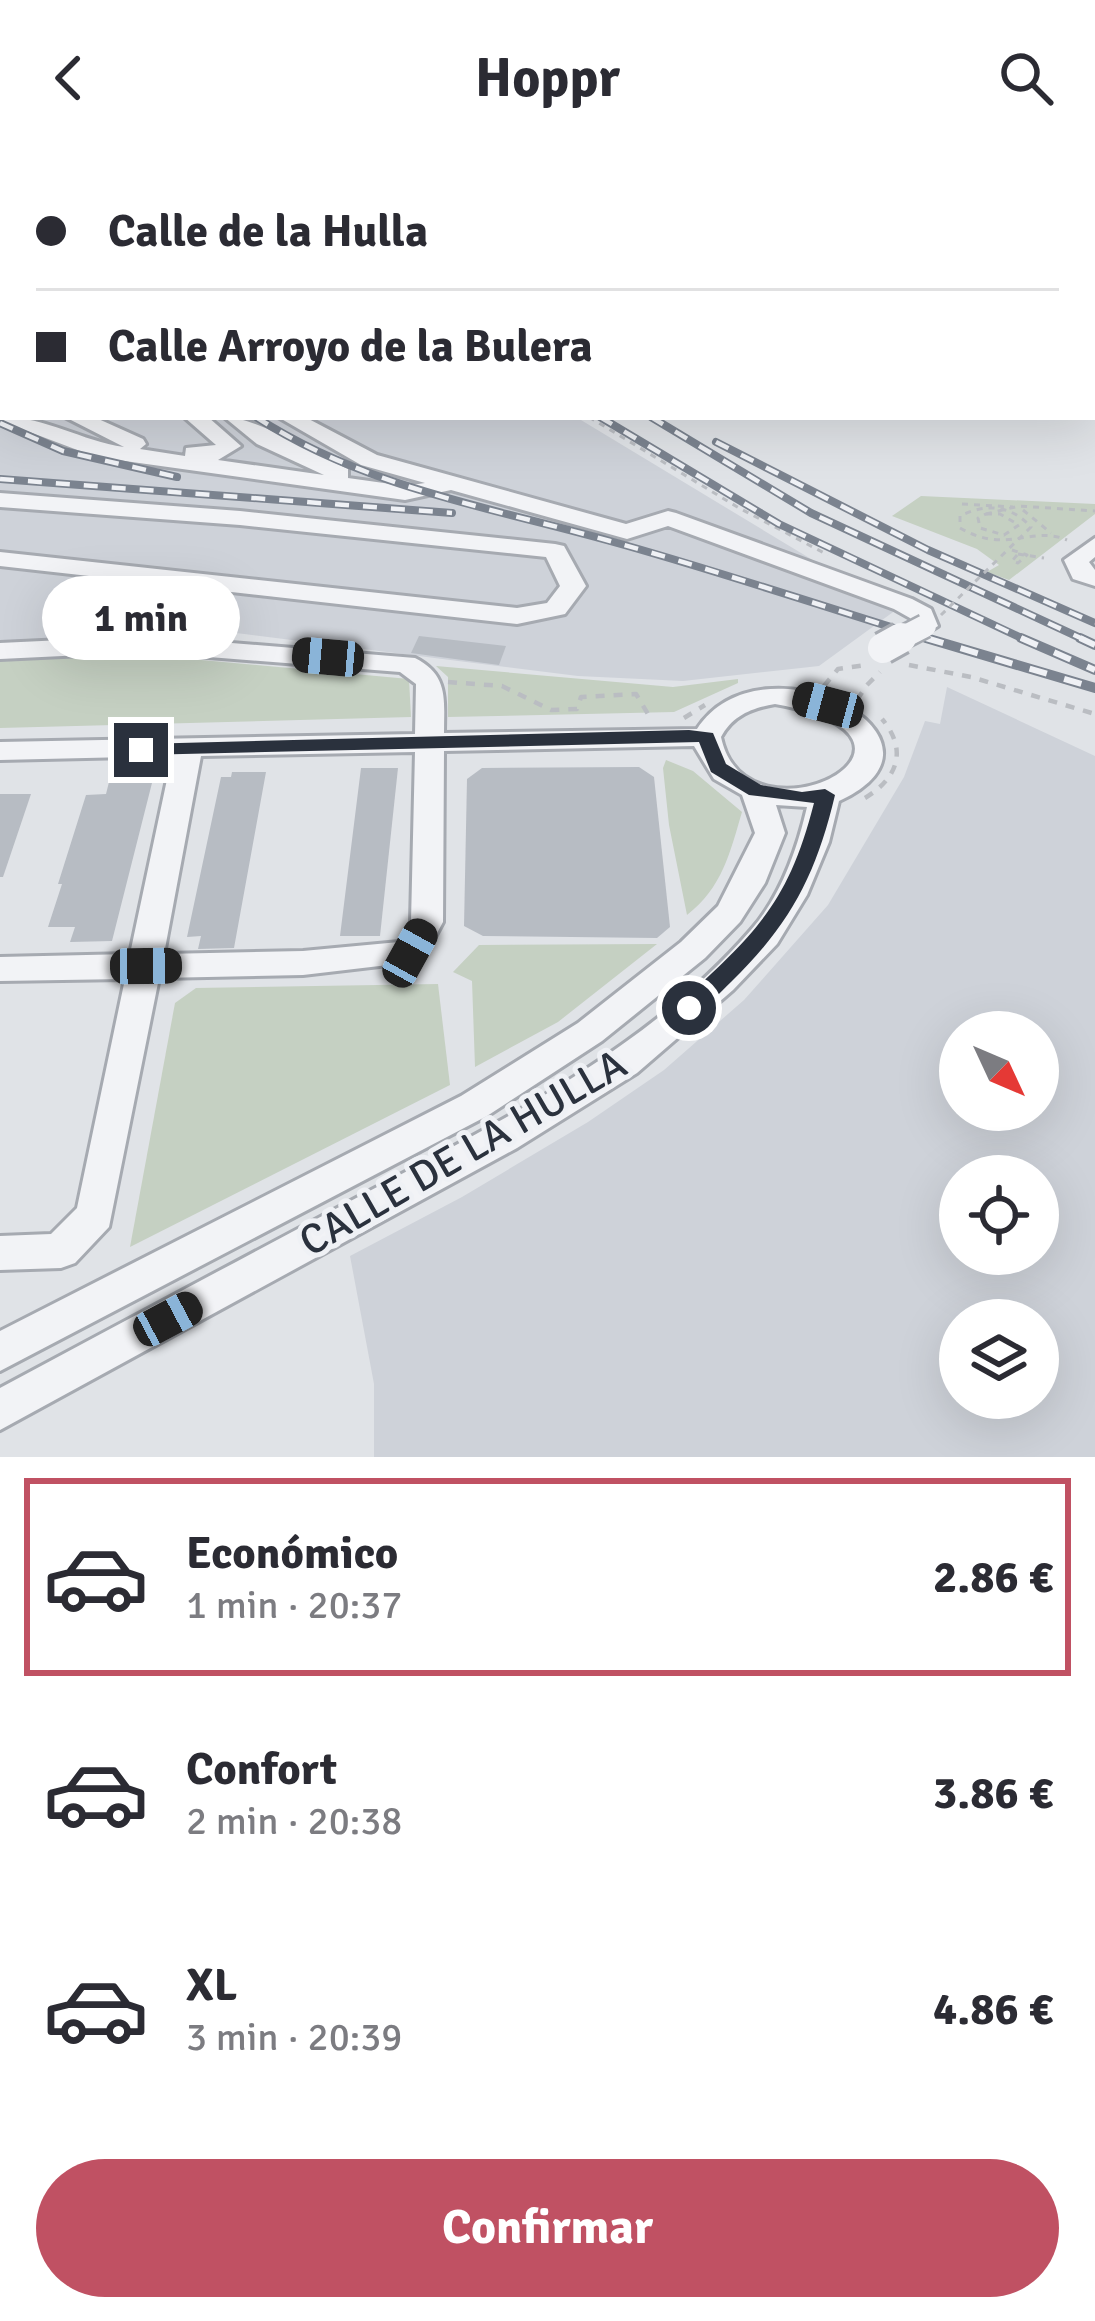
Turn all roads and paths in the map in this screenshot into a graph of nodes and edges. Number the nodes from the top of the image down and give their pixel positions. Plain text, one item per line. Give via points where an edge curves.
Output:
1 (18, 420) edge
2 (82, 420) edge
3 (199, 420) edge
4 (239, 420) edge
5 (295, 420) edge
6 (594, 420) edge
7 (44, 432) junction
8 (108, 434) junction
9 (338, 484) junction
10 (454, 485) junction
11 (0, 500) edge
12 (962, 504) dead end
13 (1018, 508) junction
14 (1008, 509) junction
15 (1095, 511) edge
16 (984, 514) junction
17 (1051, 533) junction
18 (1067, 540) dead end
19 (1095, 545) edge
20 (1015, 552) junction
21 (830, 556) dead end
22 (1043, 558) dead end
23 (0, 559) edge
24 (1095, 579) edge
25 (928, 626) junction
26 (0, 652) edge
27 (883, 659) junction
28 (430, 684) junction
29 (867, 685) dead end
30 (824, 686) dead end
31 (1095, 714) edge
32 (651, 722) dead end
33 (707, 737) junction
34 (430, 744) junction
35 (188, 749) junction
36 (0, 751) edge
37 (756, 791) junction
38 (825, 795) junction
39 (146, 966) junction
40 (0, 969) edge
41 (0, 1253) edge
42 (0, 1352) edge
43 (0, 1410) edge

1 - 7 street
2 - 8 street
3 - 8 street via 230,446 217,454 181,452
4 - 9 street via 344,476
5 - 10 street via 369,460
6 - 21 path
7 - 8 street
7 - 9 street via 96,450
9 - 10 street via 405,493
10 - 25 street via 627,532 668,518 903,604
11 - 23 street via 556,551 573,586 556,609 518,616
12 - 13 path
13 - 14 path
13 - 15 path
13 - 17 path
14 - 16 path
14 - 17 path, bridge via 981,507 960,516 960,528 1015,544
14 - 20 path, bridge via 1031,527
16 - 16 path via 980,528 1018,530 1011,518
17 - 18 path
19 - 24 street via 1076,560
20 - 22 path
20 - 25 path, bridge
25 - 27 street, bridge
26 - 28 street via 146,644 251,650 406,664
27 - 29 path, bridge
27 - 30 path via 838,669
27 - 31 path
28 - 32 path via 476,679 535,697 550,710 577,709 581,697 636,694
28 - 34 street
33 - 34 street
33 - 37 street via 718,767
33 - 38 street via 714,722 750,700 828,705 864,730 872,761 863,776
34 - 35 street
34 - 39 street via 427,922 410,953
35 - 36 street
35 - 39 street
37 - 38 street
37 - 42 street, CALLE DE LA HULLA via 770,832 729,914 590,1032 474,1106
38 - 43 street, CALLE DE LA HULLA via 814,842 765,936 625,1063
39 - 40 street
39 - 41 street via 95,1215 61,1251

